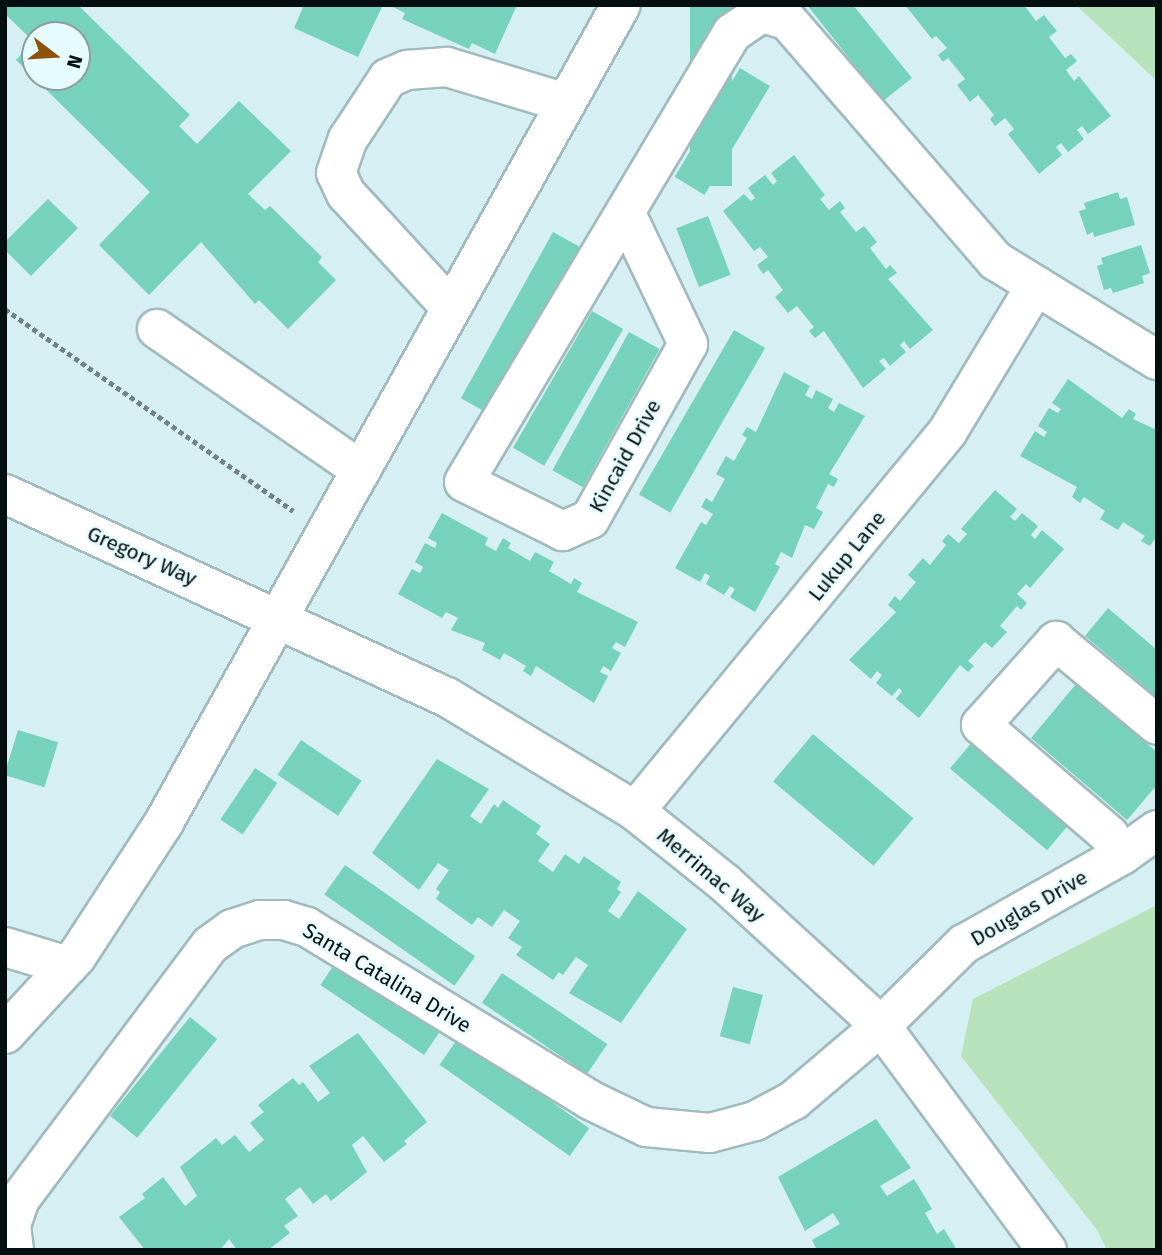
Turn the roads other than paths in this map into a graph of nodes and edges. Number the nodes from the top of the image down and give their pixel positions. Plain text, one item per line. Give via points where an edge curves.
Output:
1 (621, 5) edge
2 (566, 103) junction
3 (626, 216) junction
4 (1036, 285) junction
5 (451, 308) junction
6 (157, 329) dead end
7 (1157, 360) edge
8 (361, 470) junction
9 (5, 494) edge
10 (278, 618) junction
11 (1157, 725) edge
12 (635, 811) junction
13 (1157, 830) edge
14 (1122, 855) junction
15 (5, 947) edge
16 (68, 966) junction
17 (881, 1026) junction
18 (5, 1034) edge
19 (14, 1250) edge
20 (1047, 1250) edge

1 - 2 street
2 - 5 street
2 - 5 street via 446,67 407,70 388,78 348,139 336,173 346,194
3 - 3 street, Kincaid Drive via 688,344 590,519 563,531 464,482
3 - 4 street, Kincaid Drive via 732,33 762,13 787,20 996,261
4 - 7 street, Kincaid Drive
4 - 12 street, Lukup Lane via 948,431
5 - 8 street
6 - 8 street
8 - 10 street
9 - 10 street, Gregory Way
10 - 12 street, Merrimac Way via 447,697
10 - 16 street via 163,824
11 - 14 street via 1056,641 981,725 1109,835
12 - 17 street, Merrimac Way via 725,884
13 - 14 street, Douglas Drive
14 - 17 street, Douglas Drive via 964,944
15 - 16 street
16 - 18 street
17 - 19 street, Santa Catalina Drive via 794,1100 755,1121 710,1133 646,1127 590,1100 307,928 284,919 260,920 232,929 210,945 20,1199 11,1226
17 - 20 street, Merrimac Way

